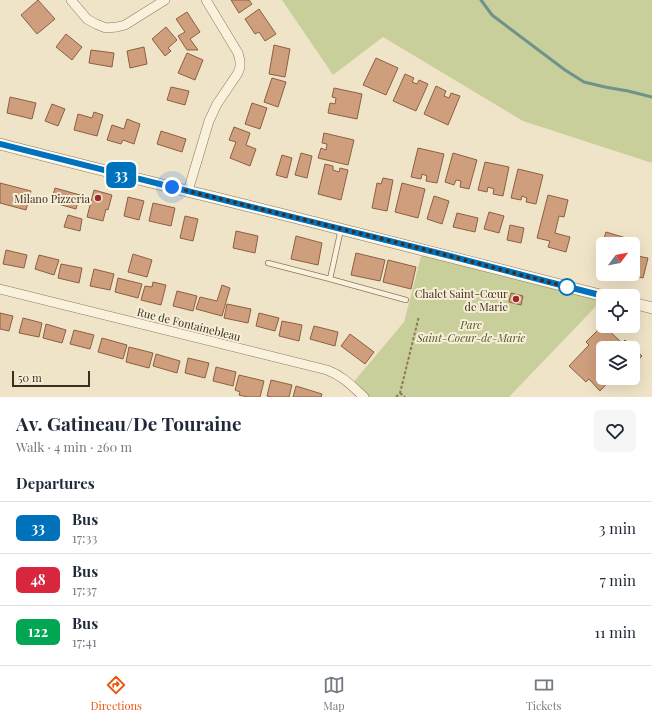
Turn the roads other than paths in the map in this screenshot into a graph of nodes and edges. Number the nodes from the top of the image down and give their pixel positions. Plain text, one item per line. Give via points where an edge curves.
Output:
1 (71, 0) edge
2 (165, 0) edge
3 (206, 0) edge
4 (0, 144) edge
5 (188, 191) junction
6 (341, 229) junction
7 (268, 263) dead end
8 (330, 279) junction
9 (0, 290) edge
10 (596, 294) edge
11 (406, 300) dead end
12 (640, 305) edge
13 (652, 308) edge
14 (364, 397) edge

1 - 2 street via 87,19 106,28 125,25
3 - 5 street via 238,53 240,67 211,116
4 - 5 street
5 - 6 street
6 - 8 lane
6 - 10 street
7 - 8 lane
8 - 11 lane
9 - 14 street, Rue de Fontainebleau via 327,370 343,378
12 - 13 street

